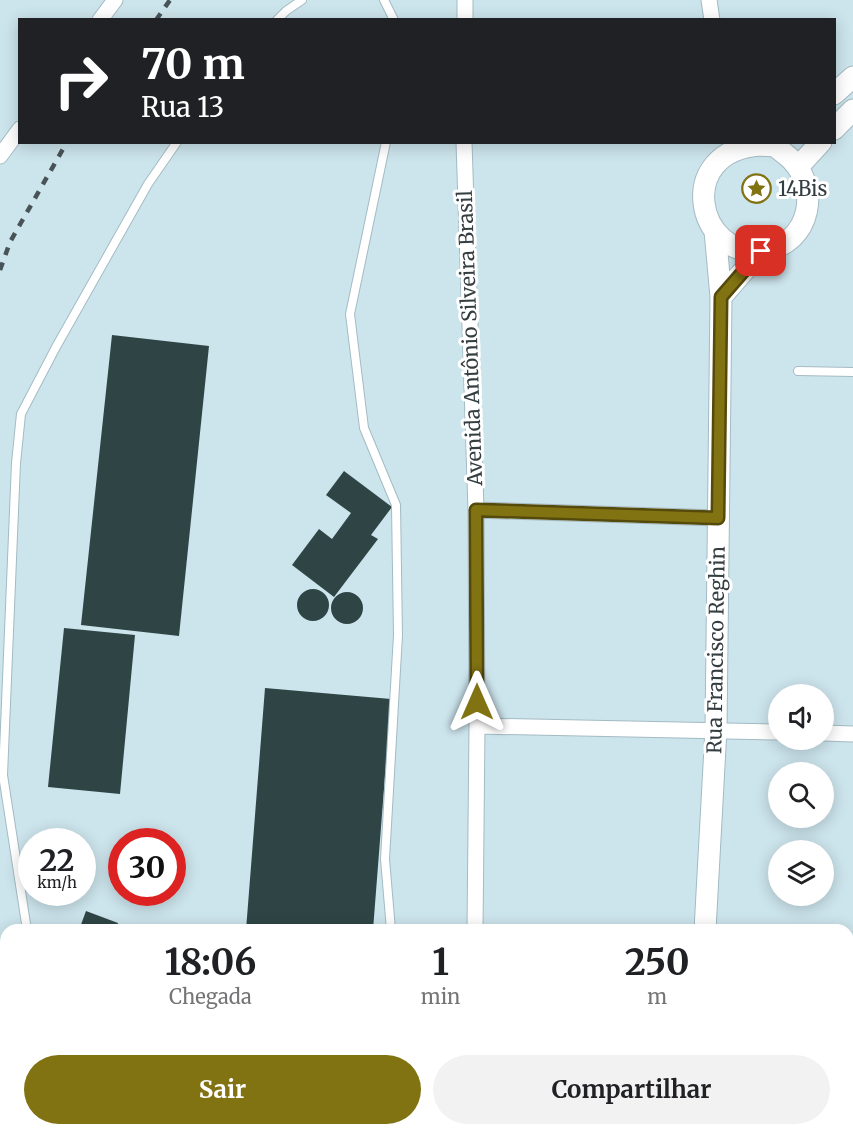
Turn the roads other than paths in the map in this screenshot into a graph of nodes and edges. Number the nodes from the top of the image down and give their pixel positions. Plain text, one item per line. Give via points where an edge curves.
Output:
1 (115, 0) edge
2 (302, 0) edge
3 (384, 0) edge
4 (465, 0) edge
5 (709, 0) edge
6 (102, 18) edge
7 (279, 18) edge
8 (393, 18) edge
9 (465, 18) edge
10 (712, 18) edge
11 (853, 77) edge
12 (836, 92) edge
13 (853, 110) edge
14 (836, 127) edge
15 (18, 132) edge
16 (176, 144) edge
17 (386, 144) edge
18 (464, 144) edge
19 (777, 144) edge
20 (819, 144) edge
21 (726, 148) edge
22 (0, 156) edge
23 (798, 167) junction
24 (715, 231) junction
25 (761, 251) junction
26 (721, 297) junction
27 (798, 371) dead end
28 (853, 372) edge
29 (476, 510) junction
30 (718, 518) junction
31 (477, 726) junction
32 (716, 729) junction
33 (768, 732) edge
34 (834, 733) edge
35 (853, 734) edge
36 (26, 924) edge
37 (390, 924) edge
38 (475, 924) edge
39 (705, 924) edge

1 - 6 street
2 - 7 lane
3 - 8 lane
4 - 9 street
5 - 10 street
11 - 12 street
13 - 14 street
15 - 22 street
16 - 36 lane via 148,184 21,414 3,775
17 - 37 lane via 350,314 364,428 396,505 398,635 385,859
18 - 29 street, Avenida Antônio Silveira Brasil
19 - 21 street
19 - 23 street
20 - 23 street
21 - 24 street via 704,190 706,216
23 - 25 street via 808,190 802,224 792,237
24 - 25 street via 727,243
24 - 26 street, Rua Francisco Reghin
25 - 26 street
26 - 30 street, Rua Francisco Reghin
27 - 28 lane
29 - 30 street
29 - 31 street, Avenida Antônio Silveira Brasil
30 - 32 street, Rua Francisco Reghin
31 - 32 street
31 - 38 street, Avenida Antônio Silveira Brasil
32 - 33 street
32 - 39 street, Rua Francisco Reghin
34 - 35 street

